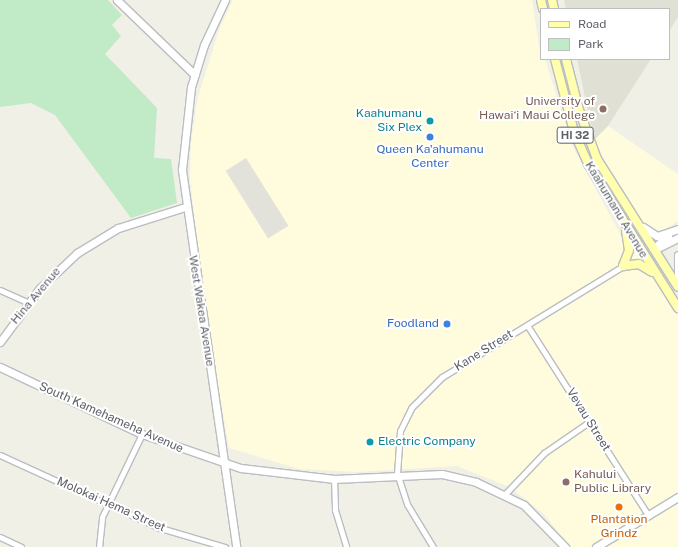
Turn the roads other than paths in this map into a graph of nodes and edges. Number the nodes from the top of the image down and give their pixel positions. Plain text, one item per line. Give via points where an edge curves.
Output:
1 (117, 0) edge
2 (225, 0) edge
3 (554, 60) edge
4 (566, 60) edge
5 (195, 74) junction
6 (185, 207) junction
7 (635, 221) junction
8 (624, 225) junction
9 (678, 229) edge
10 (678, 238) edge
11 (653, 249) junction
12 (678, 254) edge
13 (643, 255) junction
14 (623, 266) junction
15 (656, 274) junction
16 (678, 278) edge
17 (678, 287) edge
18 (0, 290) edge
19 (28, 303) junction
20 (678, 308) edge
21 (527, 325) junction
22 (0, 342) edge
23 (0, 368) edge
24 (589, 422) junction
25 (142, 434) junction
26 (0, 455) edge
27 (223, 464) junction
28 (397, 474) junction
29 (334, 479) junction
30 (505, 494) junction
31 (678, 497) edge
32 (108, 506) junction
33 (648, 516) junction
34 (0, 537) edge
35 (22, 547) edge
36 (98, 547) edge
37 (225, 547) edge
38 (236, 547) edge
39 (346, 547) edge
40 (433, 547) edge
41 (565, 547) edge
42 (596, 547) edge

1 - 5 street
2 - 5 street, West Wakea Avenue
3 - 8 main road, Kaahumanu Avenue / HI 32 via 574,132 588,164
4 - 7 main road, Kaahumanu Avenue / HI 32 via 582,122 597,160
5 - 6 street, West Wakea Avenue via 183,138
6 - 19 street, Hina Avenue via 145,217 93,242 64,263
6 - 27 street, West Wakea Avenue
7 - 9 street via 654,236
7 - 11 main road, Kaahumanu Avenue / HI 32
8 - 13 main road, Kaahumanu Avenue / HI 32
8 - 14 main road via 629,250
9 - 11 street
10 - 11 street
11 - 13 main road
11 - 17 main road, Kaahumanu Avenue / HI 32
12 - 16 street
13 - 14 main road
13 - 15 main road, Kaahumanu Avenue / HI 32
14 - 15 main road via 640,264
14 - 21 street, Kane Street
15 - 20 main road, Kaahumanu Avenue / HI 32
18 - 19 street
19 - 22 street, Hina Avenue
21 - 24 street, Vevau Street
21 - 28 street, Kane Street via 442,377 419,397 400,431
23 - 25 street, South Kamehameha Avenue
24 - 30 street via 544,453
24 - 33 street, Vevau Street
25 - 27 street, South Kamehameha Avenue
25 - 32 street
26 - 32 street, Molokai Hema Street
27 - 29 street, South Kamehameha Avenue via 253,471
27 - 38 street, West Wakea Avenue
28 - 29 street, South Kamehameha Avenue
28 - 30 street, South Kamehameha Avenue via 442,474
28 - 40 street via 407,504
29 - 39 street via 334,510
30 - 41 street, South Kamehameha Avenue via 540,517
31 - 33 street
32 - 36 street via 102,517
32 - 37 street, Molokai Hema Street via 157,527
33 - 42 street
34 - 35 street

